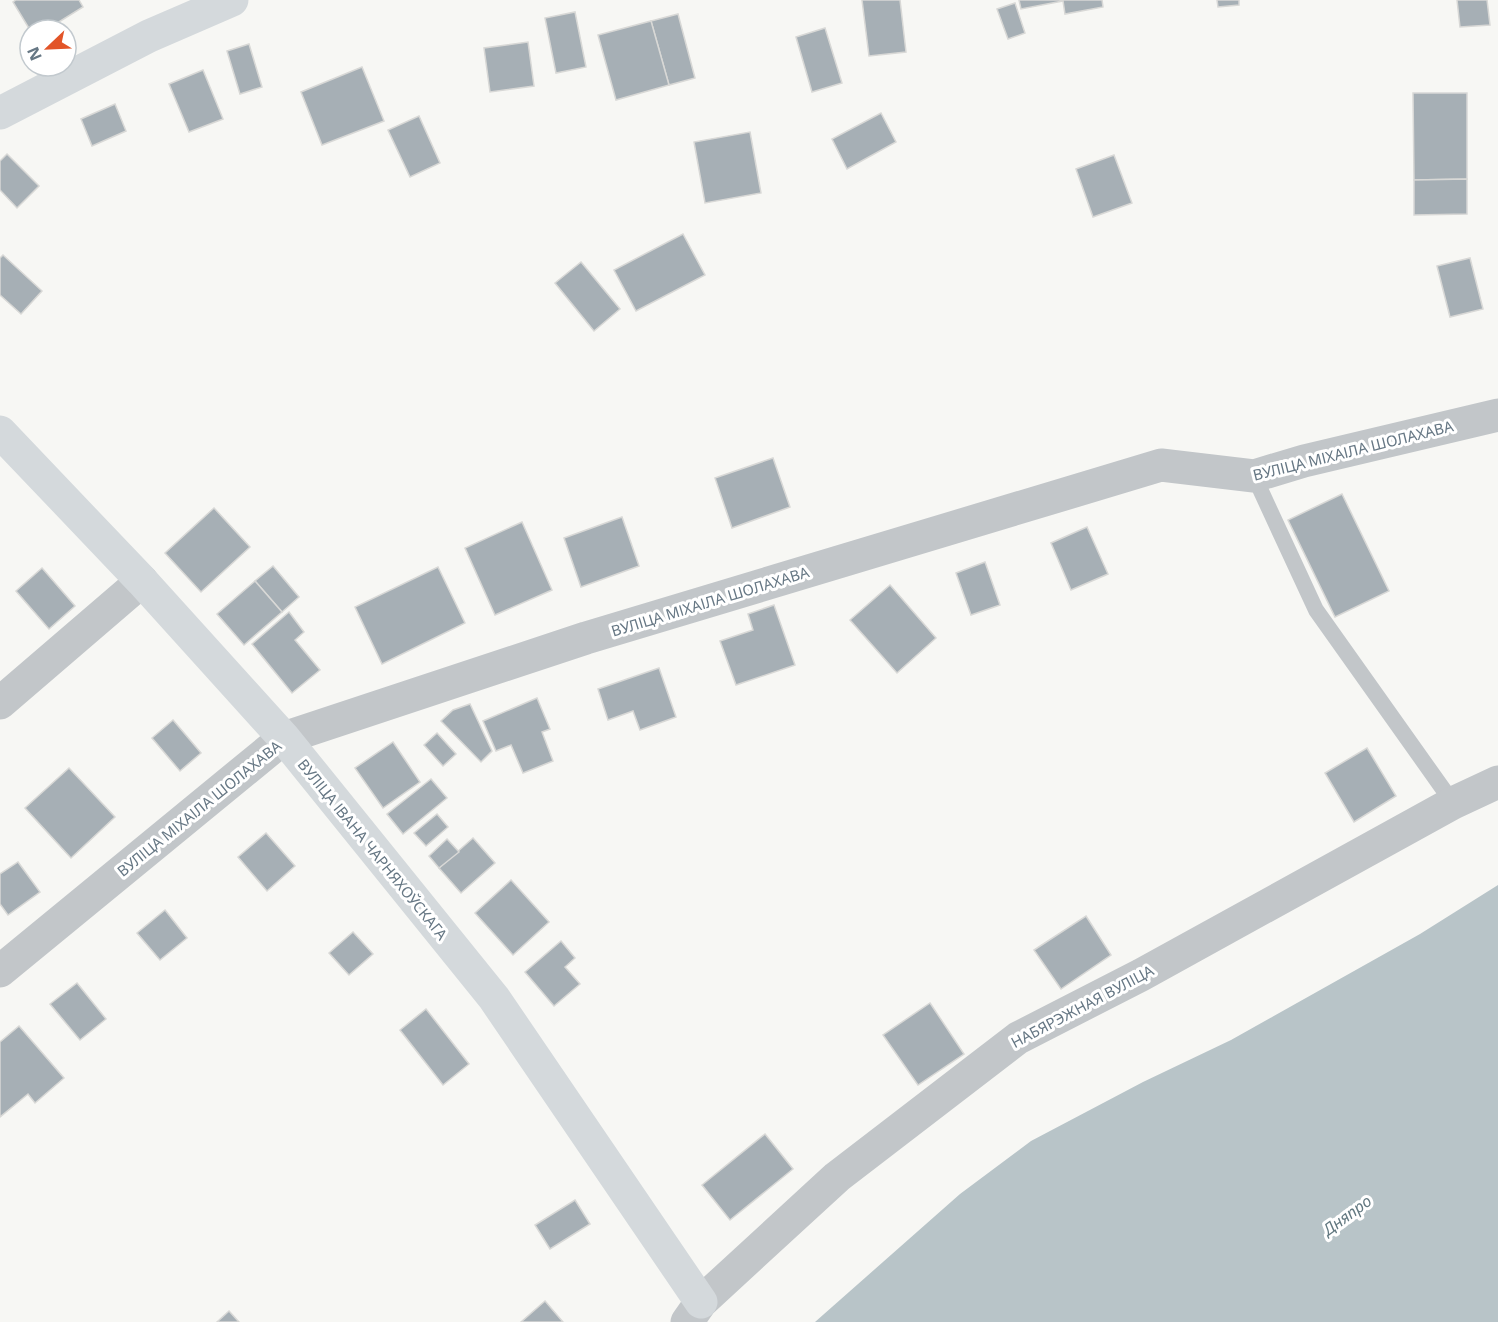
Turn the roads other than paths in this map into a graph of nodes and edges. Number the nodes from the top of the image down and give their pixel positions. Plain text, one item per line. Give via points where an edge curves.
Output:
1 (232, 0) edge
2 (0, 113) edge
3 (1498, 415) edge
4 (0, 432) edge
5 (1254, 477) junction
6 (142, 581) junction
7 (0, 703) edge
8 (284, 738) junction
9 (1498, 782) edge
10 (1453, 803) junction
11 (0, 972) edge
12 (694, 1312) edge

1 - 2 street via 149,36
3 - 5 street, ВУЛІЦА МІХАІЛА ШОЛАХАВА via 1304,460
4 - 6 street, ВУЛІЦА ІВАНА ЧАРНЯХОЎСКАГА
5 - 8 street, ВУЛІЦА МІХАІЛА ШОЛАХАВА via 1161,465 586,638
5 - 10 lane via 1316,610
6 - 7 street
6 - 8 street, ВУЛІЦА ІВАНА ЧАРНЯХОЎСКАГА
8 - 11 street, ВУЛІЦА МІХАІЛА ШОЛАХАВА
8 - 12 street, ВУЛІЦА ІВАНА ЧАРНЯХОЎСКАГА via 494,998
9 - 10 street, НАБЯРЭЖНАЯ ВУЛІЦА
10 - 12 street, НАБЯРЭЖНАЯ ВУЛІЦА via 1141,975 1018,1038 837,1177

